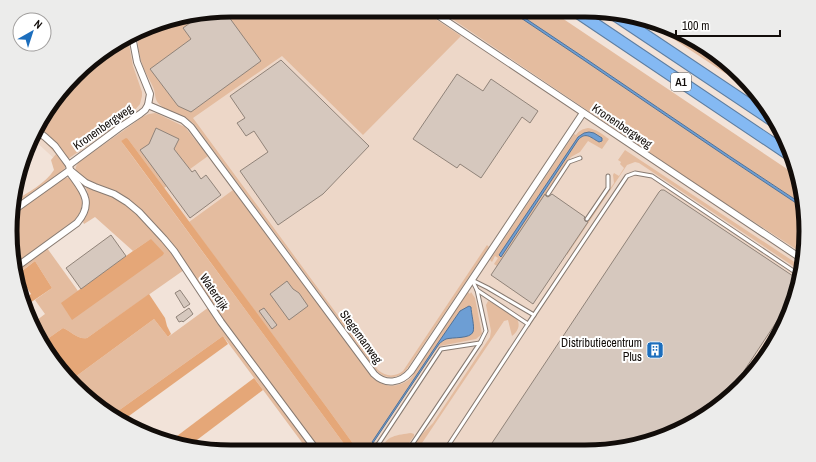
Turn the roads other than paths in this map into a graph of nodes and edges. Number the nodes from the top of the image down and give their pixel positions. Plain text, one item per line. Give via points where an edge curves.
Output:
1 (440, 17) edge
2 (584, 17) edge
3 (623, 20) edge
4 (133, 41) edge
5 (148, 104) junction
6 (583, 113) junction
7 (765, 115) edge
8 (40, 134) edge
9 (784, 151) edge
10 (580, 158) dead end
11 (69, 168) junction
12 (608, 176) dead end
13 (548, 194) dead end
14 (18, 207) edge
15 (587, 219) dead end
16 (797, 256) edge
17 (20, 265) edge
18 (795, 272) edge
19 (472, 280) junction
20 (477, 290) junction
21 (534, 315) junction
22 (528, 324) junction
23 (480, 343) junction
24 (313, 445) edge
25 (378, 445) edge
26 (412, 445) edge
27 (449, 445) edge

1 - 6 street, Kronenbergweg
2 - 9 highway, A1
3 - 7 highway, A1
4 - 5 street, Kronenbergweg via 137,62 150,94
5 - 11 street, Kronenbergweg via 140,114 113,132
5 - 19 street, Stegemanweg via 183,120 191,127 381,380 396,382 408,375
6 - 16 street, Kronenbergweg
6 - 19 street, Stegemanweg
8 - 11 street, Waterdijk via 50,141
10 - 13 lane via 569,162
11 - 14 street
11 - 17 street via 85,196 82,216 72,227
11 - 24 street, Waterdijk via 86,183 127,202 164,239 221,322
12 - 15 lane via 608,188
18 - 21 lane via 652,176 636,173 627,176
19 - 20 lane
19 - 21 lane
20 - 22 lane
20 - 23 lane via 486,331
21 - 22 lane
22 - 27 lane
23 - 25 lane via 441,349
23 - 26 lane

